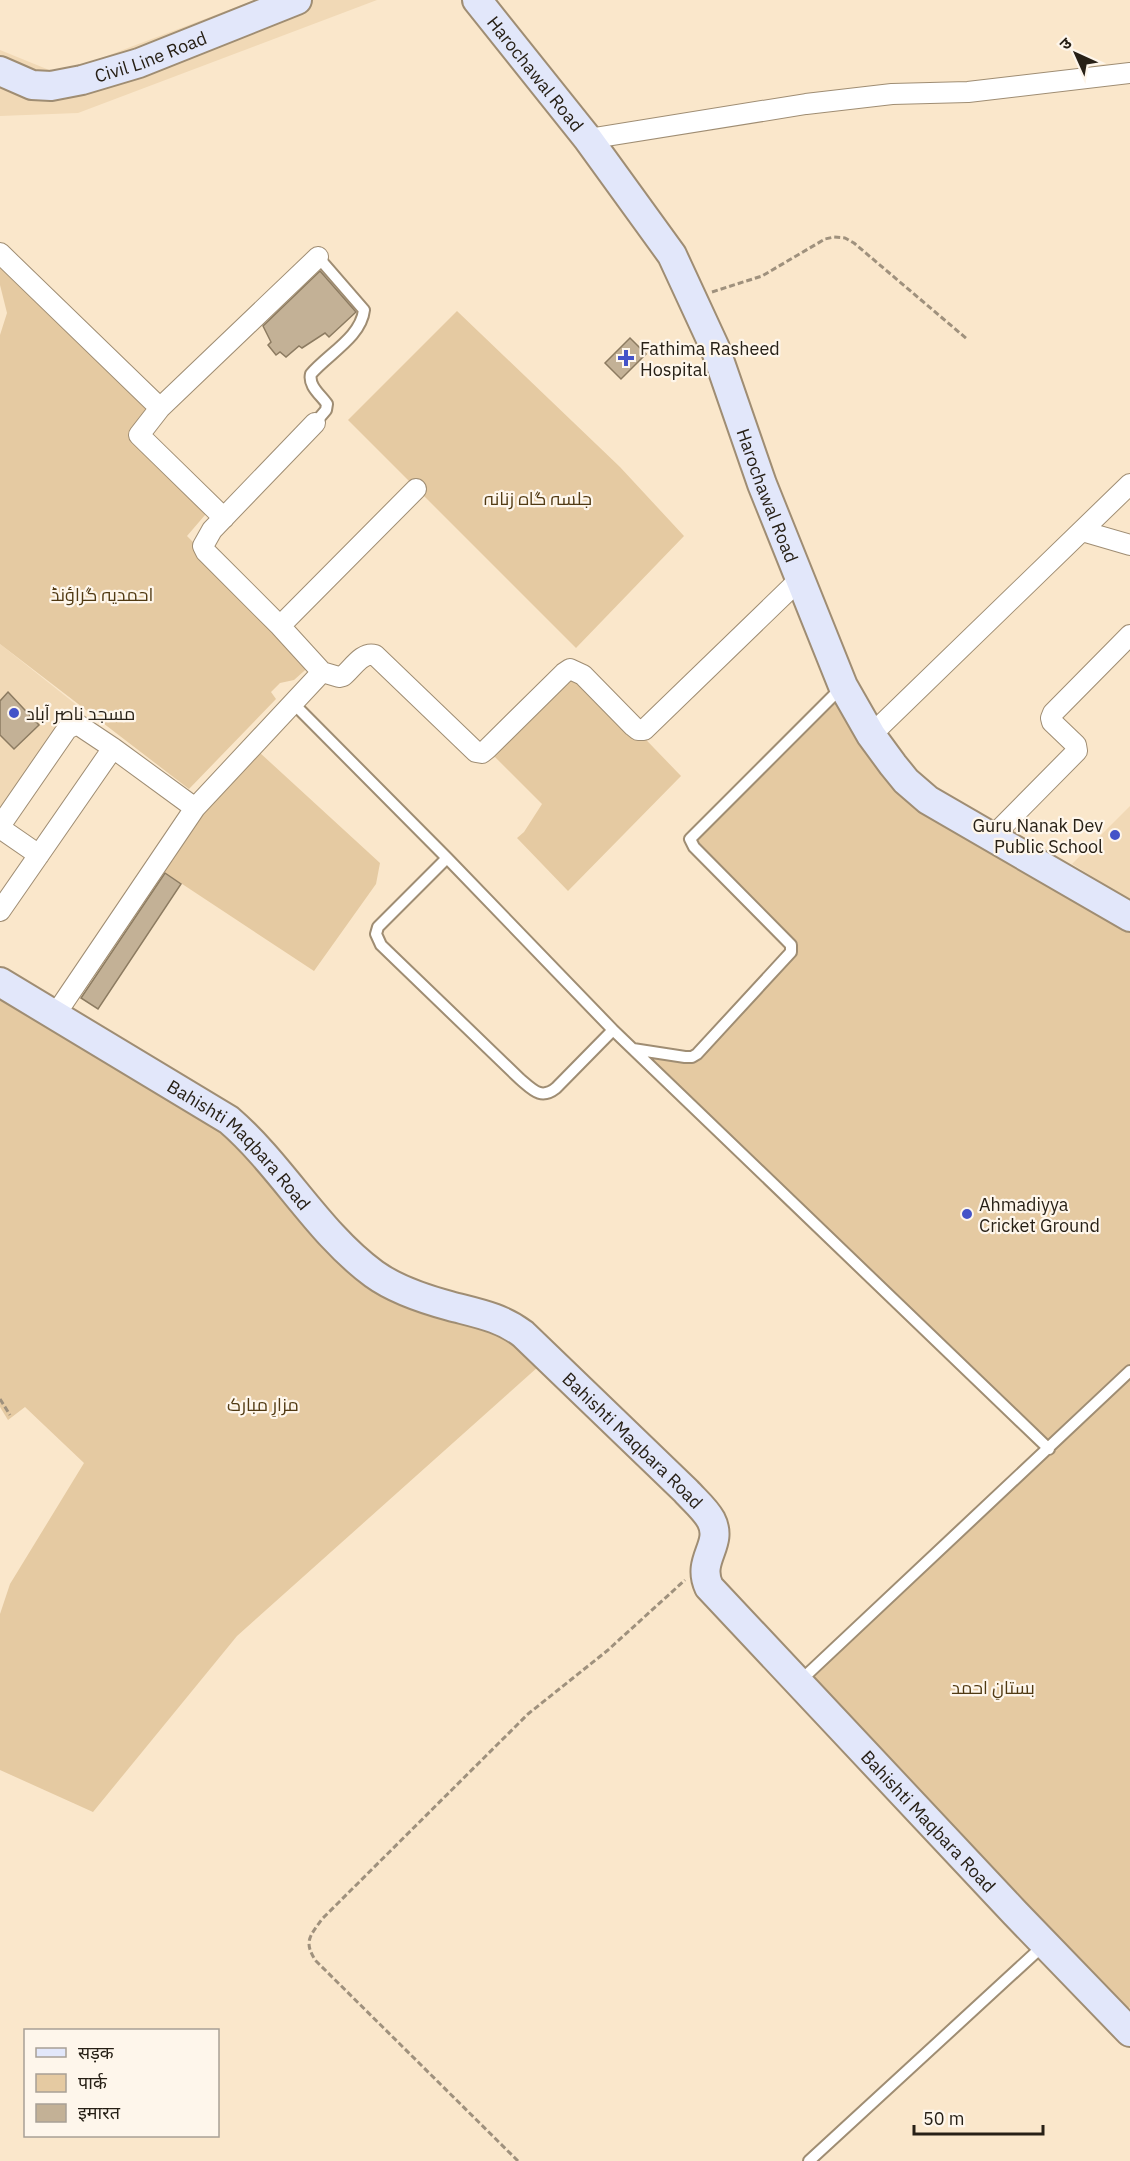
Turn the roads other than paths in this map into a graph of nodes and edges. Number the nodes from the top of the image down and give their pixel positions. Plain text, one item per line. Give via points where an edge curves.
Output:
1 (297, 0) edge
2 (477, 0) edge
3 (0, 71) edge
4 (1130, 73) edge
5 (588, 139) junction
6 (0, 253) edge
7 (318, 257) joint
8 (160, 408) junction
9 (315, 423) joint
10 (1130, 484) edge
11 (416, 489) dead end
12 (224, 518) junction
13 (1082, 531) junction
14 (1130, 545) edge
15 (800, 579) junction
16 (280, 626) junction
17 (1130, 635) edge
18 (322, 672) junction
19 (843, 686) junction
20 (292, 702) junction
21 (871, 735) junction
22 (113, 748) junction
23 (195, 808) junction
24 (0, 827) edge
25 (992, 837) junction
26 (39, 855) junction
27 (447, 858) junction
28 (0, 911) edge
29 (1130, 917) edge
30 (0, 982) edge
31 (55, 1015) junction
32 (613, 1030) junction
33 (633, 1049) junction
34 (1130, 1371) edge
35 (1049, 1449) junction
36 (799, 1683) junction
37 (1045, 1944) junction
38 (1127, 2022) edge
39 (809, 2161) edge

1 - 3 street, Civil Line Road via 92,78 51,86 32,85
2 - 5 street, Harochawal Road
4 - 5 street via 968,92 881,95 806,104
5 - 15 street, Harochawal Road via 672,255 693,298
6 - 8 street
7 - 8 street
7 - 9 lane via 364,310 363,321 311,374 312,386 327,404
8 - 12 street via 139,435
9 - 12 street
10 - 13 street
11 - 16 street
12 - 16 street via 206,538 206,552
13 - 14 street
13 - 21 street
15 - 18 street via 644,730 633,726 583,675 570,669 487,749 476,752 375,655 364,656 343,676
15 - 19 street, Harochawal Road
16 - 18 street
17 - 25 street via 1053,713 1052,722 1076,745 1077,751
18 - 20 street
19 - 21 street, Harochawal Road
19 - 33 lane via 690,837 690,843 791,945 791,952 697,1054 686,1057
20 - 23 street
20 - 27 lane
21 - 25 street, Harochawal Road via 916,791
22 - 23 street
22 - 24 street via 81,726 72,725
22 - 26 street
23 - 31 street
24 - 26 street
25 - 29 street, Harochawal Road
26 - 28 street
27 - 32 lane
27 - 32 lane via 378,927 376,934 381,945 520,1079 542,1094 556,1089
30 - 31 street, Bahishti Maqbara Road
31 - 36 street, Bahishti Maqbara Road via 229,1120 262,1152 347,1251 375,1275 406,1292 494,1317 523,1334 709,1517 715,1538 704,1567 709,1587
32 - 33 lane
33 - 35 lane
34 - 35 lane
35 - 36 lane
36 - 37 street, Bahishti Maqbara Road
37 - 38 street, Bahishti Maqbara Road
37 - 39 lane

